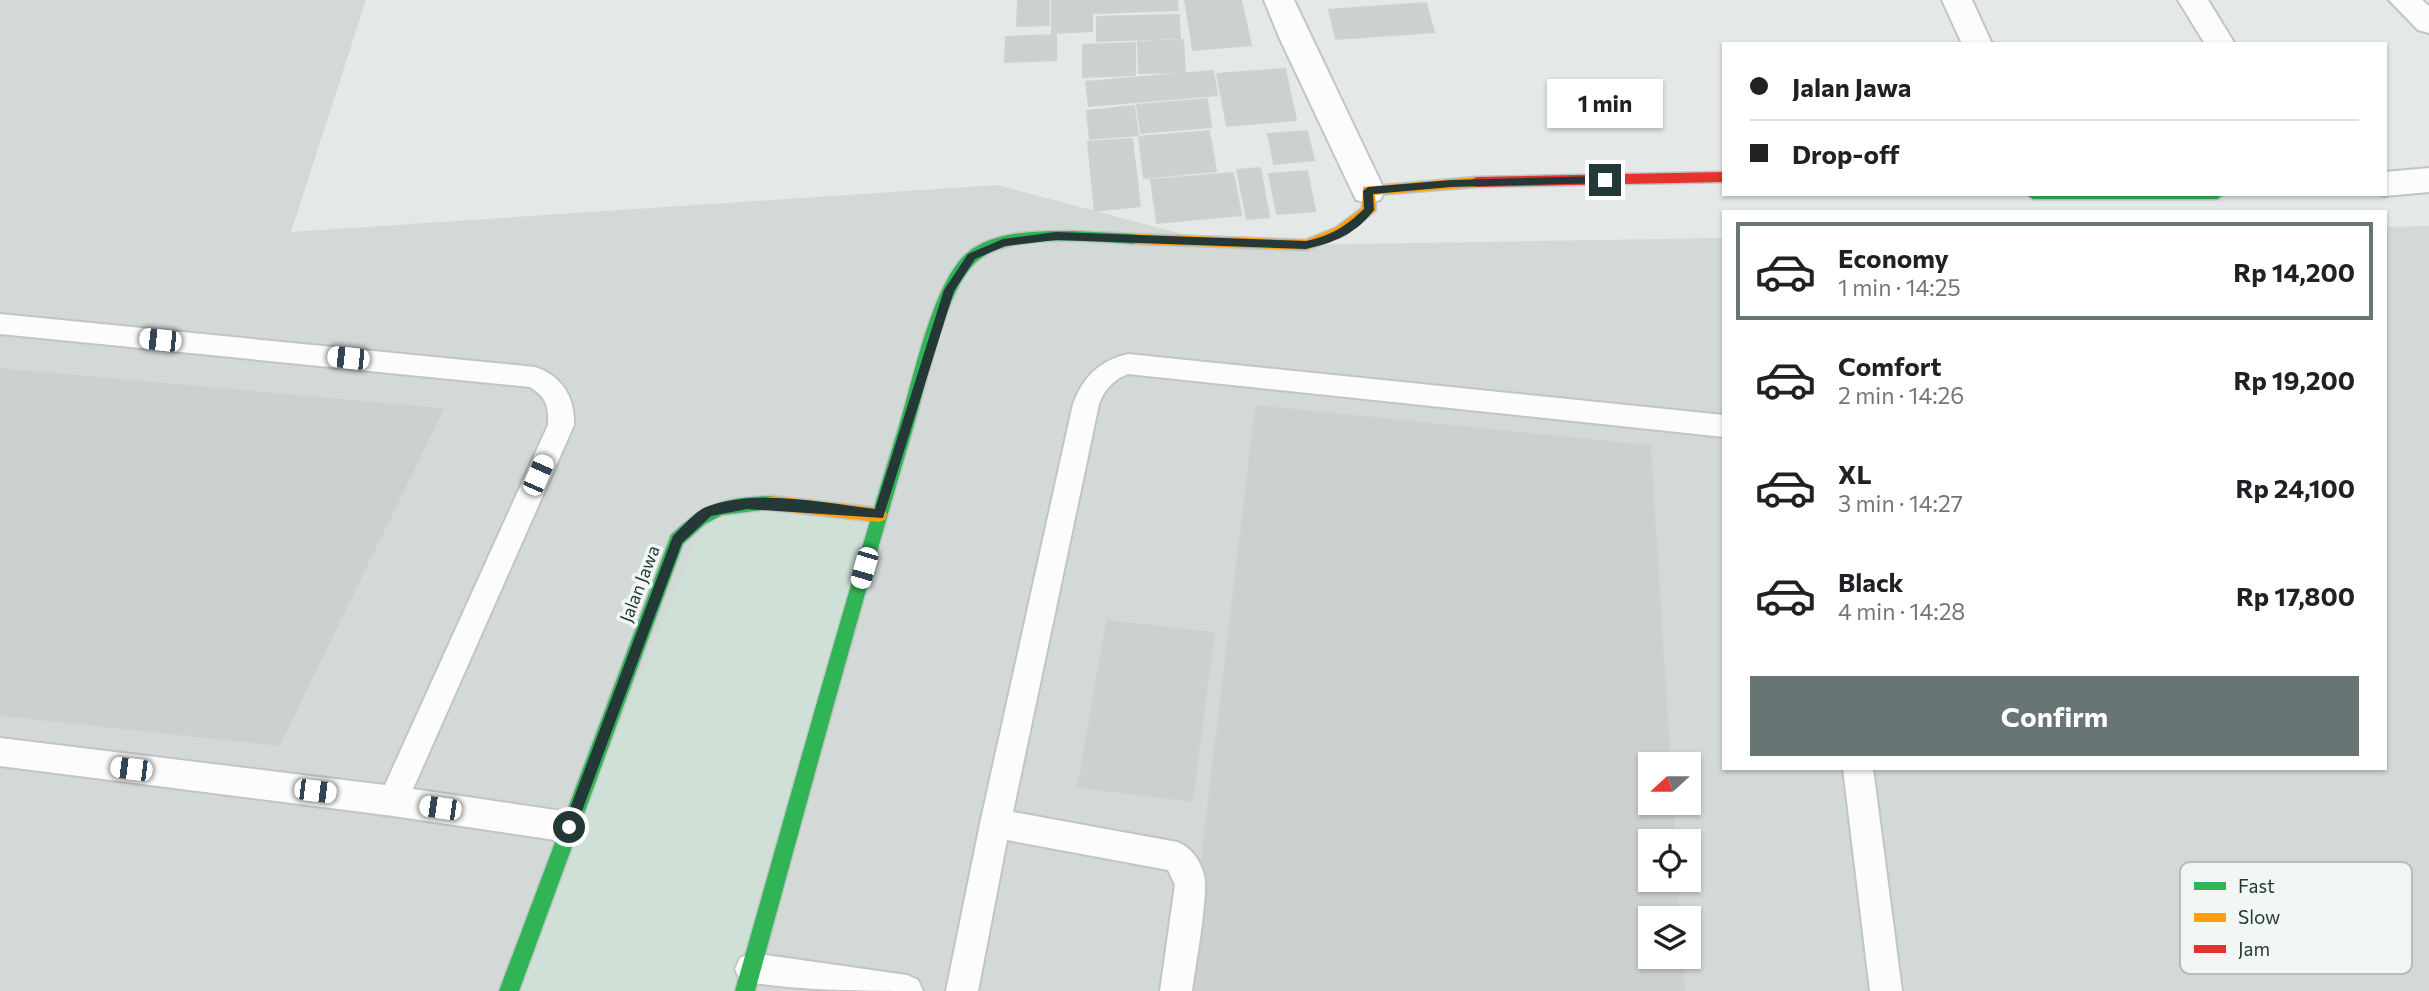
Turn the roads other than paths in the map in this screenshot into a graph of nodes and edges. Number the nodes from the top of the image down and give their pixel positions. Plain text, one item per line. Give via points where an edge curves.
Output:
1 (1279, 0) edge
2 (1957, 0) edge
3 (2193, 0) edge
4 (2404, 0) edge
5 (2429, 23) edge
6 (1976, 42) edge
7 (2219, 42) edge
8 (1722, 177) edge
9 (2429, 180) edge
10 (2387, 184) edge
11 (1368, 191) junction
12 (2116, 196) edge
13 (2177, 196) edge
14 (0, 324) edge
15 (1722, 426) edge
16 (879, 515) junction
17 (0, 752) edge
18 (1858, 770) edge
19 (393, 801) junction
20 (995, 824) junction
21 (569, 827) junction
22 (748, 980) edge
23 (509, 991) edge
24 (907, 991) edge
25 (962, 991) edge
26 (1176, 991) edge
27 (1886, 991) edge

1 - 11 street
2 - 6 street
3 - 7 street
4 - 5 street
8 - 11 street via 1451,183
9 - 10 street
11 - 16 street via 1369,210 1350,228 1330,240 1306,245 1056,236 1003,243 971,257 949,290
12 - 13 street
14 - 19 lane via 535,377 554,390 561,425
15 - 20 lane via 1128,364 1112,369 1090,390 1086,404
16 - 21 street, Jalan Jawa via 747,504 708,512 677,540
16 - 22 street
17 - 19 lane
18 - 27 lane
19 - 21 lane
20 - 25 lane
20 - 26 lane via 1177,857 1190,885
21 - 23 street, Jalan Jawa
22 - 24 lane

